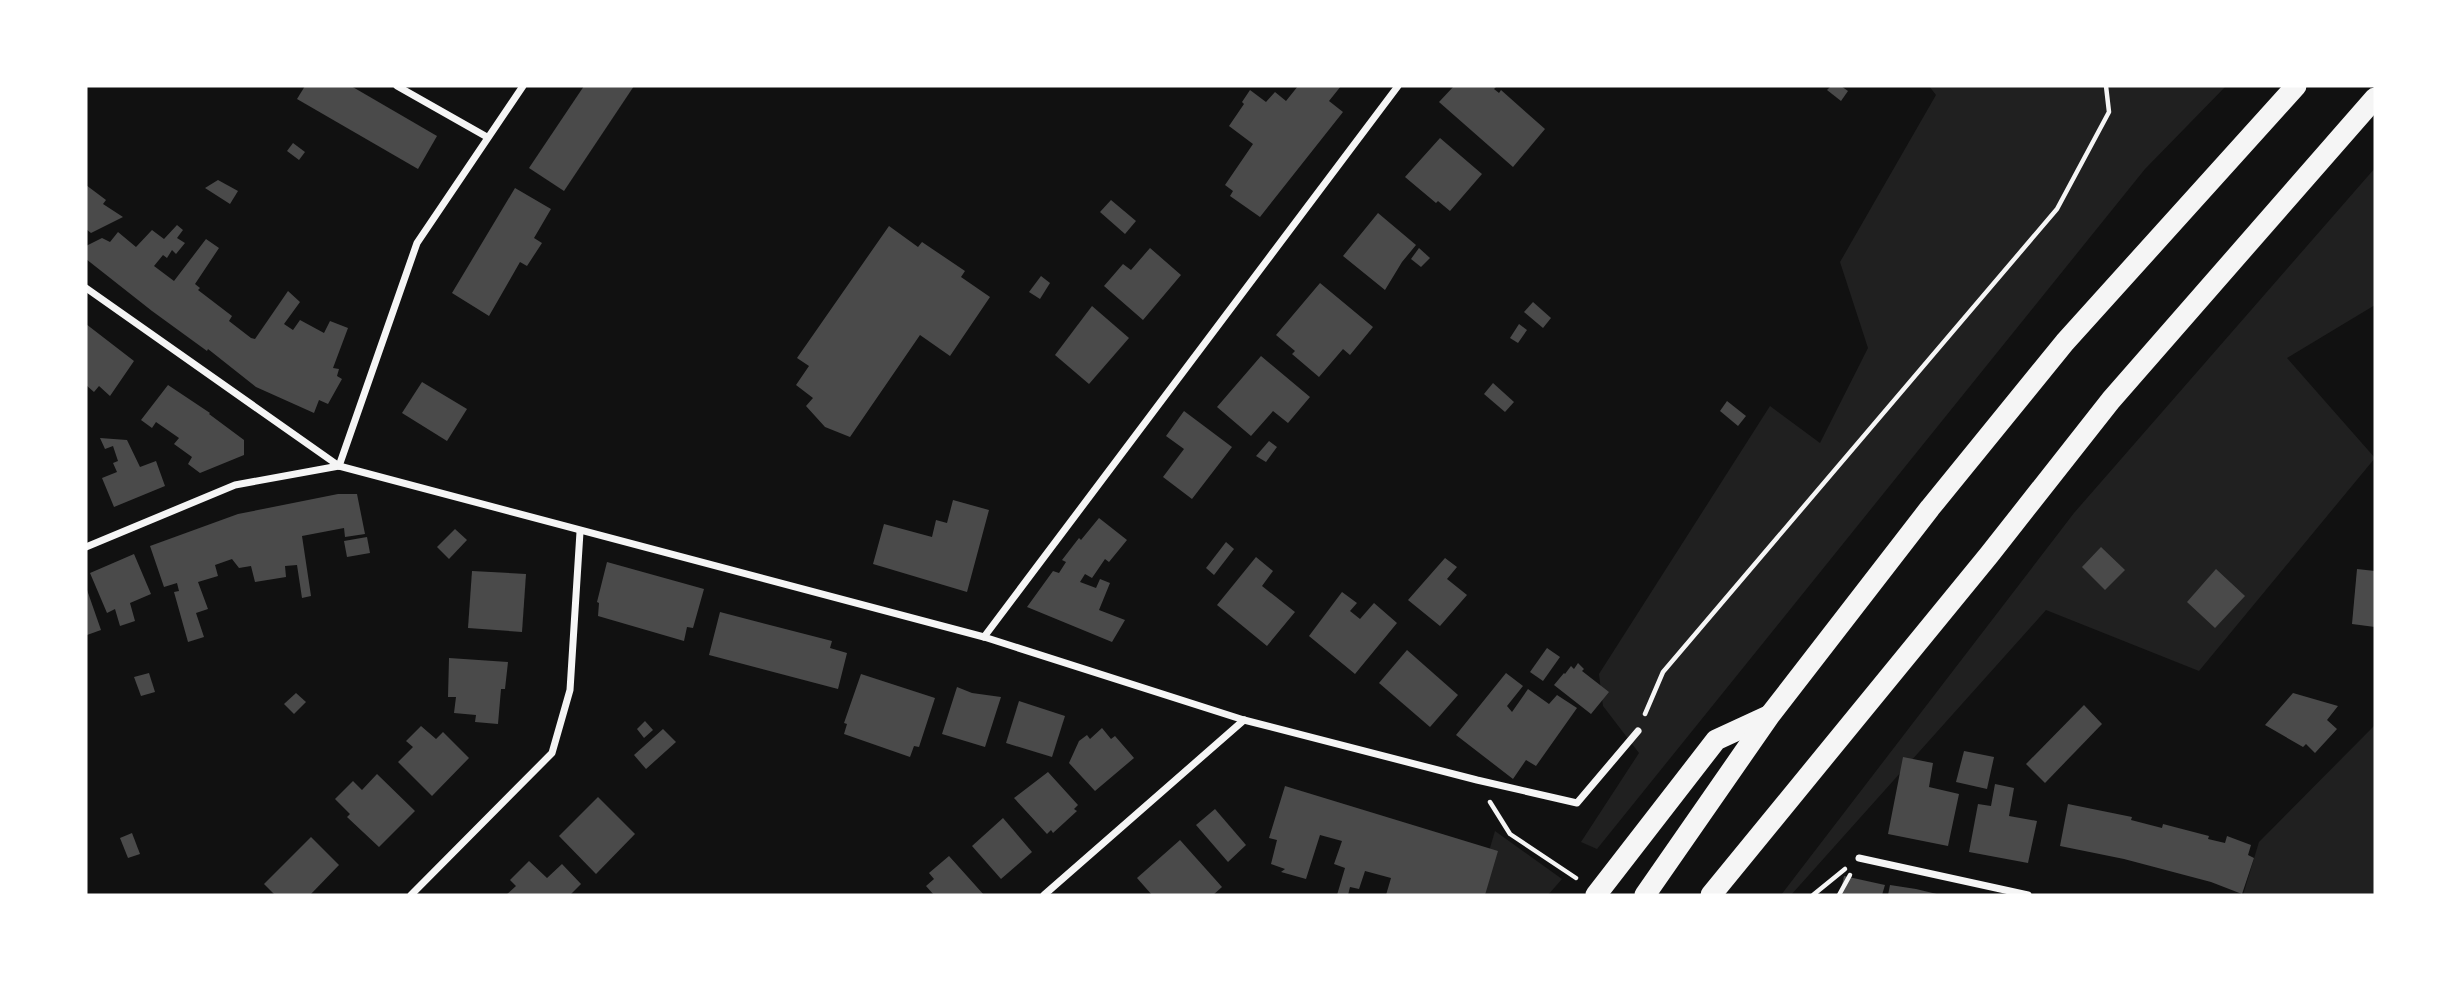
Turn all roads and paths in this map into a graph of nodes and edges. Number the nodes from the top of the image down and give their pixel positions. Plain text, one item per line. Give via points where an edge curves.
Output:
1 (397, 86) edge
2 (523, 86) edge
3 (1398, 86) edge
4 (2106, 86) edge
5 (2296, 86) edge
6 (2375, 98) edge
7 (487, 137) junction
8 (86, 288) edge
9 (339, 466) junction
10 (580, 531) junction
11 (86, 547) edge
12 (984, 637) junction
13 (1770, 715) junction
14 (1244, 720) junction
15 (1637, 731) joint
16 (1476, 780) junction
17 (1859, 858) joint
18 (1564, 870) dead end
19 (411, 895) edge
20 (1044, 895) edge
21 (1596, 895) edge
22 (1645, 895) edge
23 (1712, 895) edge
24 (1813, 895) edge
25 (2028, 895) edge

1 - 7 street
2 - 7 street
3 - 12 street
4 - 15 path via 2109,112 2057,209 1663,672
5 - 13 highway via 2065,342
6 - 23 highway via 2111,400
7 - 9 street via 416,243
8 - 9 street
9 - 10 street
9 - 11 street via 234,485
10 - 12 street
10 - 19 street via 570,690 552,753
12 - 14 street
13 - 21 highway via 1716,740
13 - 22 highway
14 - 16 street
14 - 20 street
15 - 16 street via 1577,803
16 - 18 path via 1510,834
17 - 24 path
17 - 25 street

